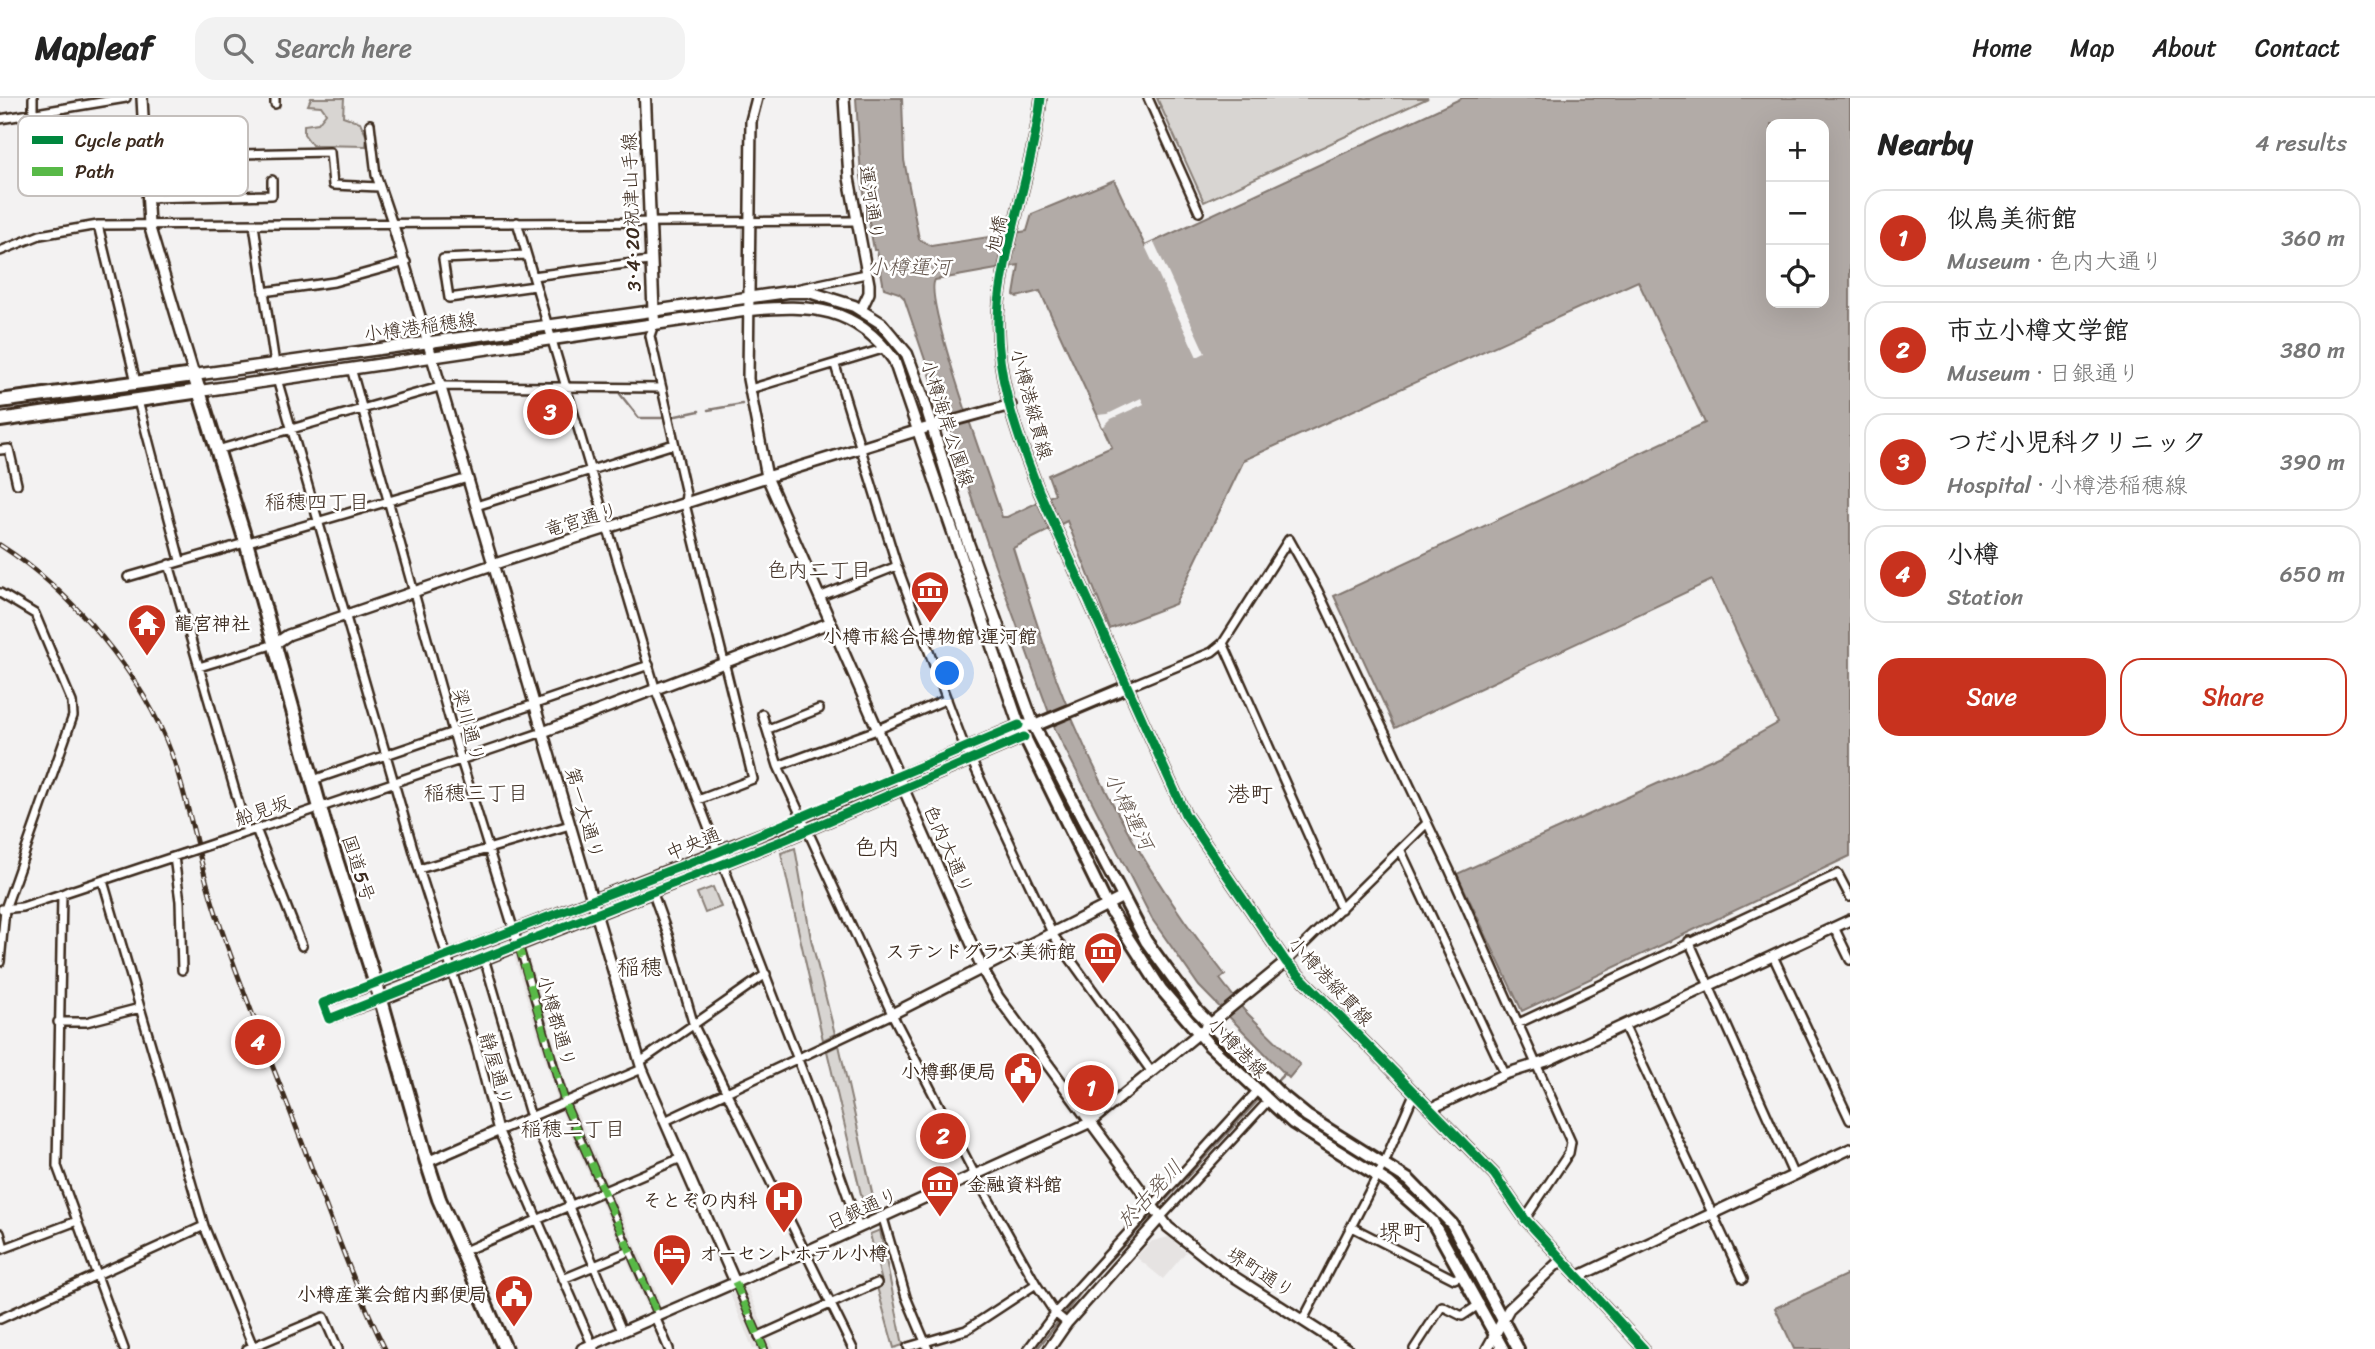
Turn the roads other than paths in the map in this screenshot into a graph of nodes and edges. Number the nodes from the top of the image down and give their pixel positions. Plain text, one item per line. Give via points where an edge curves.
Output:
1 (33, 98) edge
2 (126, 98) edge
3 (142, 98) edge
4 (645, 98) edge
5 (757, 98) edge
6 (844, 98) edge
7 (1041, 98) edge
8 (1148, 98) edge
9 (79, 102) edge
10 (33, 114) junction
11 (18, 116) edge
12 (20, 116) edge
13 (143, 116) edge
14 (0, 119) edge
15 (370, 124) dead end
16 (248, 154) edge
17 (272, 180) dead end
18 (379, 187) junction
19 (231, 196) edge
20 (248, 196) edge
21 (148, 198) joint
22 (1199, 212) dead end
23 (648, 221) junction
24 (749, 221) junction
25 (856, 221) junction
26 (517, 222) junction
27 (97, 225) junction
28 (149, 225) junction
29 (254, 225) junction
30 (393, 225) junction
31 (0, 251) edge
32 (526, 255) junction
33 (649, 261) junction
34 (406, 262) junction
35 (866, 274) junction
36 (533, 276) junction
37 (1003, 284) joint
38 (535, 286) junction
39 (263, 292) junction
40 (788, 292) junction
41 (749, 298) junction
42 (652, 310) junction
43 (750, 310) junction
44 (861, 310) junction
45 (654, 324) junction
46 (546, 326) junction
47 (550, 340) junction
48 (430, 342) junction
49 (886, 348) junction
50 (433, 356) junction
51 (275, 364) junction
52 (835, 365) junction
53 (351, 368) junction
54 (194, 374) junction
55 (277, 379) junction
56 (136, 382) junction
57 (443, 386) junction
58 (563, 388) junction
59 (662, 388) junction
60 (750, 388) junction
61 (200, 391) junction
62 (0, 401) edge
63 (138, 401) junction
64 (1011, 405) junction
65 (360, 409) junction
66 (0, 420) edge
67 (931, 426) junction
68 (292, 430) junction
69 (919, 430) junction
70 (674, 444) junction
71 (860, 448) junction
72 (0, 450) edge
73 (217, 450) junction
74 (590, 470) junction
75 (767, 477) junction
76 (468, 478) junction
77 (17, 484) dead end
78 (389, 501) junction
79 (685, 504) junction
80 (476, 506) junction
81 (318, 521) junction
82 (608, 530) junction
83 (246, 542) junction
84 (180, 560) junction
85 (169, 564) junction
86 (494, 566) junction
87 (897, 566) junction
88 (128, 577) dead end
89 (416, 593) junction
90 (2, 597) edge
91 (819, 597) junction
92 (346, 617) junction
93 (829, 623) junction
94 (275, 643) junction
95 (1223, 643) junction
96 (724, 664) junction
97 (649, 665) junction
98 (199, 667) junction
99 (1127, 687) junction
100 (656, 691) junction
101 (947, 699) junction
102 (535, 704) junction
103 (819, 709) dead end
104 (762, 714) dead end
105 (1019, 724) junction
106 (1034, 726) junction
107 (768, 729) junction
108 (878, 729) junction
109 (454, 732) junction
110 (543, 732) junction
111 (1024, 737) junction
112 (967, 749) junction
113 (386, 755) junction
114 (972, 759) junction
115 (461, 760) junction
116 (778, 766) junction
117 (899, 778) junction
118 (313, 780) junction
119 (394, 781) junction
120 (903, 789) junction
121 (698, 800) junction
122 (319, 806) junction
123 (802, 818) junction
124 (1426, 824) junction
125 (570, 825) junction
126 (256, 829) junction
127 (806, 830) junction
128 (247, 832) junction
129 (489, 848) junction
130 (1401, 851) junction
131 (718, 852) junction
132 (178, 856) junction
133 (723, 863) junction
134 (419, 869) junction
135 (103, 881) junction
136 (652, 891) junction
137 (62, 894) junction
138 (1123, 897) junction
139 (1850, 897) edge
140 (592, 901) junction
141 (1107, 905) junction
142 (2, 909) edge
143 (1341, 909) junction
144 (596, 914) junction
145 (1850, 920) edge
146 (1834, 927) junction
147 (515, 930) junction
148 (1054, 934) junction
149 (1689, 941) junction
150 (518, 944) junction
151 (302, 946) dead end
152 (1773, 956) junction
153 (448, 957) junction
154 (484, 958) junction
155 (1850, 960) edge
156 (0, 962) edge
157 (1286, 962) junction
158 (182, 970) dead end
159 (983, 970) junction
160 (452, 971) junction
161 (766, 974) junction
162 (376, 984) junction
163 (1708, 986) junction
164 (381, 1000) junction
165 (140, 1008) junction
166 (892, 1014) junction
167 (58, 1022) junction
168 (1519, 1023) junction
169 (1210, 1024) junction
170 (694, 1026) junction
171 (1624, 1026) junction
172 (1199, 1033) junction
173 (798, 1059) junction
174 (1538, 1064) junction
175 (641, 1065) junction
176 (1151, 1070) junction
177 (1505, 1074) junction
178 (1256, 1091) junction
179 (727, 1092) junction
180 (1414, 1094) junction
181 (1268, 1101) junction
182 (566, 1104) junction
183 (1430, 1109) junction
184 (532, 1117) junction
185 (1850, 1119) edge
186 (666, 1121) junction
187 (1089, 1123) junction
188 (498, 1131) junction
189 (1850, 1149) edge
190 (681, 1158) junction
191 (427, 1162) junction
192 (1384, 1163) junction
193 (975, 1175) junction
194 (1378, 1175) junction
195 (1794, 1176) junction
196 (605, 1192) junction
197 (570, 1207) junction
198 (1158, 1211) junction
199 (1713, 1214) junction
200 (883, 1218) junction
201 (1525, 1219) junction
202 (77, 1221) junction
203 (537, 1221) junction
204 (204, 1226) junction
205 (1352, 1227) junction
206 (859, 1228) junction
207 (0, 1233) edge
208 (2, 1249) edge
209 (630, 1251) junction
210 (462, 1252) junction
211 (803, 1254) junction
212 (1561, 1260) junction
213 (594, 1266) junction
214 (97, 1274) junction
215 (1463, 1275) junction
216 (1577, 1277) junction
217 (563, 1279) junction
218 (1743, 1279) dead end
219 (735, 1282) junction
220 (877, 1283) dead end
221 (1037, 1284) junction
222 (830, 1304) junction
223 (1480, 1304) junction
224 (1055, 1313) junction
225 (657, 1316) junction
226 (1503, 1318) junction
227 (0, 1319) edge
228 (1303, 1320) junction
229 (1067, 1323) junction
230 (622, 1331) junction
231 (1496, 1333) junction
232 (759, 1336) junction
233 (925, 1341) junction
234 (593, 1347) edge
235 (908, 1347) dead end
236 (251, 1348) edge
237 (124, 1349) edge
238 (338, 1349) edge
239 (505, 1349) edge
240 (582, 1349) edge
241 (669, 1349) edge
242 (764, 1349) edge
243 (853, 1349) edge
244 (928, 1349) edge
245 (1028, 1349) edge
246 (1049, 1349) edge
247 (1347, 1349) edge
248 (1414, 1349) edge
249 (1487, 1349) edge
250 (1503, 1349) edge
251 (1518, 1349) edge
252 (1644, 1349) edge

1 - 10 street
2 - 9 street
3 - 13 street
4 - 23 main road, 3･4･20祝津山手線
5 - 24 street, 色内大通り via 751,121
6 - 25 street, 運河通り
7 - 37 street, 旭橋
8 - 22 street
9 - 10 street
10 - 12 street
11 - 14 street
15 - 18 street
16 - 18 street via 330,152 333,185
17 - 20 street via 272,195
18 - 30 street
19 - 21 street
21 - 28 street
23 - 24 street
23 - 26 street
23 - 33 main road, 3･4･20祝津山手線
24 - 25 street
24 - 41 street, 色内大通り
25 - 35 street, 運河通り
26 - 30 street
26 - 32 street
27 - 28 street
27 - 31 street via 40,235
27 - 56 street
28 - 29 street
28 - 54 street
29 - 30 street
29 - 39 street
30 - 34 street, 第一大通り
32 - 36 street
32 - 38 street via 443,259 449,298
33 - 36 street
33 - 42 main road, 3･4･20祝津山手線
34 - 39 street via 334,282
34 - 48 street, 第一大通り
35 - 40 street
35 - 44 street, 運河通り via 869,293
36 - 38 street
37 - 64 street, 小樽港縦貫線 via 999,342
38 - 46 street
39 - 51 street
40 - 41 main road, 小樽海岸公園線
40 - 44 main road, 小樽海岸公園線 via 809,292
41 - 42 main road, 小樽海岸公園線
41 - 43 street, 色内大通り
42 - 45 main road, 3･4･20祝津山手線
42 - 46 main road, 小樽港稲穂線
43 - 45 main road, 小樽海岸公園線
43 - 49 main road, 小樽海岸公園線 via 795,306 824,311 866,328
43 - 60 street, 色内大通り
44 - 67 main road, 小樽海岸公園線 via 881,323 906,354
45 - 47 main road, 小樽港稲穂線
45 - 59 street via 650,335
46 - 47 street
46 - 48 main road, 小樽港稲穂線
47 - 50 main road, 小樽港稲穂線
47 - 58 street
48 - 50 street, 第一大通り
48 - 51 main road, 小樽港稲穂線
49 - 52 street
49 - 69 main road, 小樽海岸公園線
50 - 53 main road, 小樽港稲穂線
50 - 57 street, 第一大通り
51 - 54 main road, 小樽港稲穂線
52 - 60 street
52 - 71 street
53 - 55 main road, 小樽港稲穂線
53 - 65 street, 梁川通り
54 - 56 highway
54 - 61 highway, 国道5号
55 - 61 main road, 小樽港稲穂線
55 - 68 street, 静屋通り
56 - 62 highway
57 - 58 street
57 - 65 street
57 - 76 street, 第一大通り
58 - 59 street
58 - 74 street
59 - 70 street
60 - 75 street, 色内大通り
61 - 63 highway
61 - 73 highway, 国道5号
63 - 66 highway
63 - 84 street
64 - 67 street, 竜宮通り
64 - 99 street, 小樽港縦貫線 via 1039,491
65 - 68 street
65 - 78 street, 梁川通り
67 - 69 street, 竜宮通り
67 - 106 main road, 小樽海岸公園線
68 - 73 street
68 - 81 street, 静屋通り
69 - 71 street, 竜宮通り
69 - 105 main road, 小樽海岸公園線
70 - 74 street
70 - 79 street
71 - 75 street, 竜宮通り
71 - 87 street
72 - 77 street via 9,449
73 - 83 highway, 国道5号
74 - 80 street
74 - 82 street
75 - 79 street, 竜宮通り
75 - 91 street, 色内大通り
76 - 78 street
76 - 80 street, 第一大通り
78 - 81 street
78 - 89 street, 梁川通り
79 - 82 street, 竜宮通り
79 - 96 street
80 - 86 street, 第一大通り
81 - 83 street
81 - 92 street, 静屋通り
82 - 86 street, 竜宮通り
82 - 97 street
83 - 84 street
83 - 94 highway, 国道5号
84 - 85 street
85 - 88 street
85 - 98 street
86 - 89 street, 竜宮通り
86 - 102 street, 第一大通り
87 - 91 street
87 - 101 street
89 - 92 street, 竜宮通り
89 - 109 street, 梁川通り
90 - 142 street via 35,614 72,702 73,716
91 - 93 street, 色内大通り
92 - 94 street, 竜宮通り
92 - 113 street, 静屋通り
93 - 96 street
93 - 108 street, 色内大通り
94 - 98 street
94 - 118 highway, 国道5号
95 - 99 street via 1212,652
95 - 124 street via 1289,539 1318,591
95 - 143 street
96 - 100 street
96 - 121 street via 753,779
97 - 100 street
97 - 102 street
98 - 128 street
99 - 106 main road
99 - 157 street, 小樽港縦貫線 via 1185,814
100 - 110 street
100 - 121 street
101 - 108 street
101 - 112 street
102 - 109 street
102 - 110 street, 第一大通り
103 - 107 street
104 - 107 street
105 - 106 main road
105 - 111 main road, 小樽港線
105 - 112 street, 中央通
106 - 111 main road
106 - 138 main road, 小樽港線
107 - 116 street
108 - 116 street
108 - 117 street, 色内大通り
109 - 113 street
109 - 115 street, 梁川通り
110 - 115 street, 船見坂
110 - 125 street, 第一大通り
111 - 114 street, 中央通
111 - 141 main road, 小樽港線
112 - 114 street
112 - 117 street, 中央通
113 - 118 street
113 - 119 street, 静屋通り
114 - 120 street, 中央通
114 - 148 street
115 - 119 street, 船見坂
115 - 129 street, 梁川通り
116 - 123 street
117 - 120 street, 色内大通り
117 - 123 street, 中央通
118 - 122 highway, 国道5号
119 - 122 street, 船見坂
119 - 134 street, 静屋通り
120 - 127 street, 中央通
120 - 159 street, 色内大通り
121 - 131 street
122 - 126 street, 船見坂
122 - 162 highway, 国道5号
123 - 127 street
123 - 131 street, 中央通
124 - 130 street
124 - 168 street
125 - 129 street
125 - 140 street, 第一大通り
126 - 128 street, 船見坂
126 - 151 street
127 - 133 street, 中央通
127 - 166 street
128 - 132 street, 船見坂, bridge
129 - 134 street
129 - 147 street, 梁川通り
130 - 143 street
130 - 177 street
131 - 133 street
131 - 140 street, 中央通
132 - 135 street, 船見坂
132 - 158 street
133 - 136 street, 中央通
133 - 161 street
134 - 153 street, 静屋通り
135 - 137 street, 船見坂
135 - 165 street
136 - 144 street, 中央通
136 - 170 street
137 - 142 street, 船見坂
137 - 167 street
138 - 141 street
138 - 169 main road, 小樽港線 via 1146,941
139 - 149 street via 1838,874
140 - 144 street, 第一大通り
140 - 147 street, 中央通
141 - 148 street
141 - 172 main road, 小樽港線 via 1161,989
142 - 156 street
143 - 157 street
144 - 150 street, 中央通
144 - 175 street, 第一大通り
145 - 146 street
146 - 152 street
146 - 155 street
147 - 150 street, 梁川通り
147 - 153 street, 中央通
148 - 159 street
148 - 176 street via 1076,971
149 - 163 street
149 - 168 street
150 - 154 street, 中央通
150 - 182 street, 小樽都通り
152 - 163 street
152 - 185 street
153 - 160 street, 静屋通り
153 - 162 street, 中央通
154 - 160 street, 中央通
154 - 184 street
157 - 169 street, 日銀通り
157 - 180 street, 小樽港縦貫線
159 - 166 street
159 - 187 street, 色内大通り via 998,998
160 - 164 street, 中央通
160 - 188 street, 静屋通り
161 - 170 street
161 - 173 street
162 - 164 highway, 国道5号
162 - 164 street via 323,1003 329,1019
163 - 171 street
163 - 195 street
164 - 191 highway, 国道5号
165 - 167 street via 86,1022
165 - 204 street
166 - 173 street
166 - 193 street
167 - 202 street via 57,1166
168 - 174 street
169 - 172 street, 日銀通り
169 - 192 main road, 小樽港線 via 1307,1116
170 - 175 street
170 - 179 street
171 - 174 street
171 - 199 street
172 - 176 street, 日銀通り
172 - 178 main road, 小樽港線
173 - 179 street
173 - 206 street
174 - 177 street
174 - 201 street via 1570,1142 1569,1153
175 - 182 street
175 - 186 street, 第一大通り
176 - 187 street, 日銀通り
177 - 183 street
178 - 181 main road, 小樽港線
178 - 198 street
179 - 186 street
179 - 211 street
180 - 183 street, 小樽港縦貫線
180 - 192 street
181 - 194 main road, 小樽港線 via 1312,1136
181 - 198 street
182 - 184 street
182 - 196 street, 小樽都通り
183 - 201 street, 小樽港縦貫線 via 1494,1174
184 - 188 street
184 - 197 street
186 - 190 street, 第一大通り
187 - 193 street, 日銀通り
187 - 198 street, 色内大通り
188 - 191 street
188 - 203 street, 静屋通り
189 - 195 street
190 - 196 street
190 - 219 street, 第一大通り
191 - 210 highway, 国道5号
192 - 194 street
192 - 226 main road, 小樽港線 via 1409,1180 1452,1224
193 - 200 street, 日銀通り
193 - 221 street
194 - 205 street
194 - 215 main road, 小樽港線 via 1432,1221
195 - 199 street
196 - 197 street
196 - 209 street, 小樽都通り
197 - 203 street
197 - 213 street
198 - 224 street
198 - 228 street, 堺町通り via 1168,1227 1208,1258
198 - 229 street
199 - 216 street
199 - 218 street
200 - 206 street, 日銀通り
200 - 233 street via 906,1297
201 - 212 street, 小樽港縦貫線
202 - 208 street
202 - 214 street
203 - 210 street
203 - 217 street, 静屋通り
204 - 214 street
204 - 236 street
205 - 215 street via 1454,1279
205 - 228 street
206 - 211 street, 日銀通り
207 - 208 street
209 - 213 street
209 - 225 street, 小樽都通り
210 - 239 highway, 国道5号
211 - 219 street, 日銀通り
211 - 222 street
212 - 216 street, 小樽港縦貫線
212 - 226 street
213 - 217 street
213 - 230 street
214 - 227 street
214 - 237 street
215 - 223 main road, 小樽港線
216 - 252 street, 小樽港縦貫線
217 - 234 street, 静屋通り
219 - 225 street, 日銀通り
219 - 232 street
220 - 222 street
221 - 224 street
221 - 233 street via 966,1330
222 - 232 street
222 - 243 street
223 - 231 main road, 小樽港線
223 - 248 street via 1462,1316 1442,1306
224 - 229 street
224 - 245 street
225 - 230 street, 日銀通り
225 - 241 street
226 - 231 street
226 - 251 main road, 小樽港線
228 - 247 street, 堺町通り
229 - 246 street
230 - 234 street, 日銀通り
231 - 249 street
231 - 250 main road, 小樽港線
232 - 242 street
233 - 235 street
233 - 244 street
234 - 240 street, 日銀通り
236 - 238 street via 324,1317

